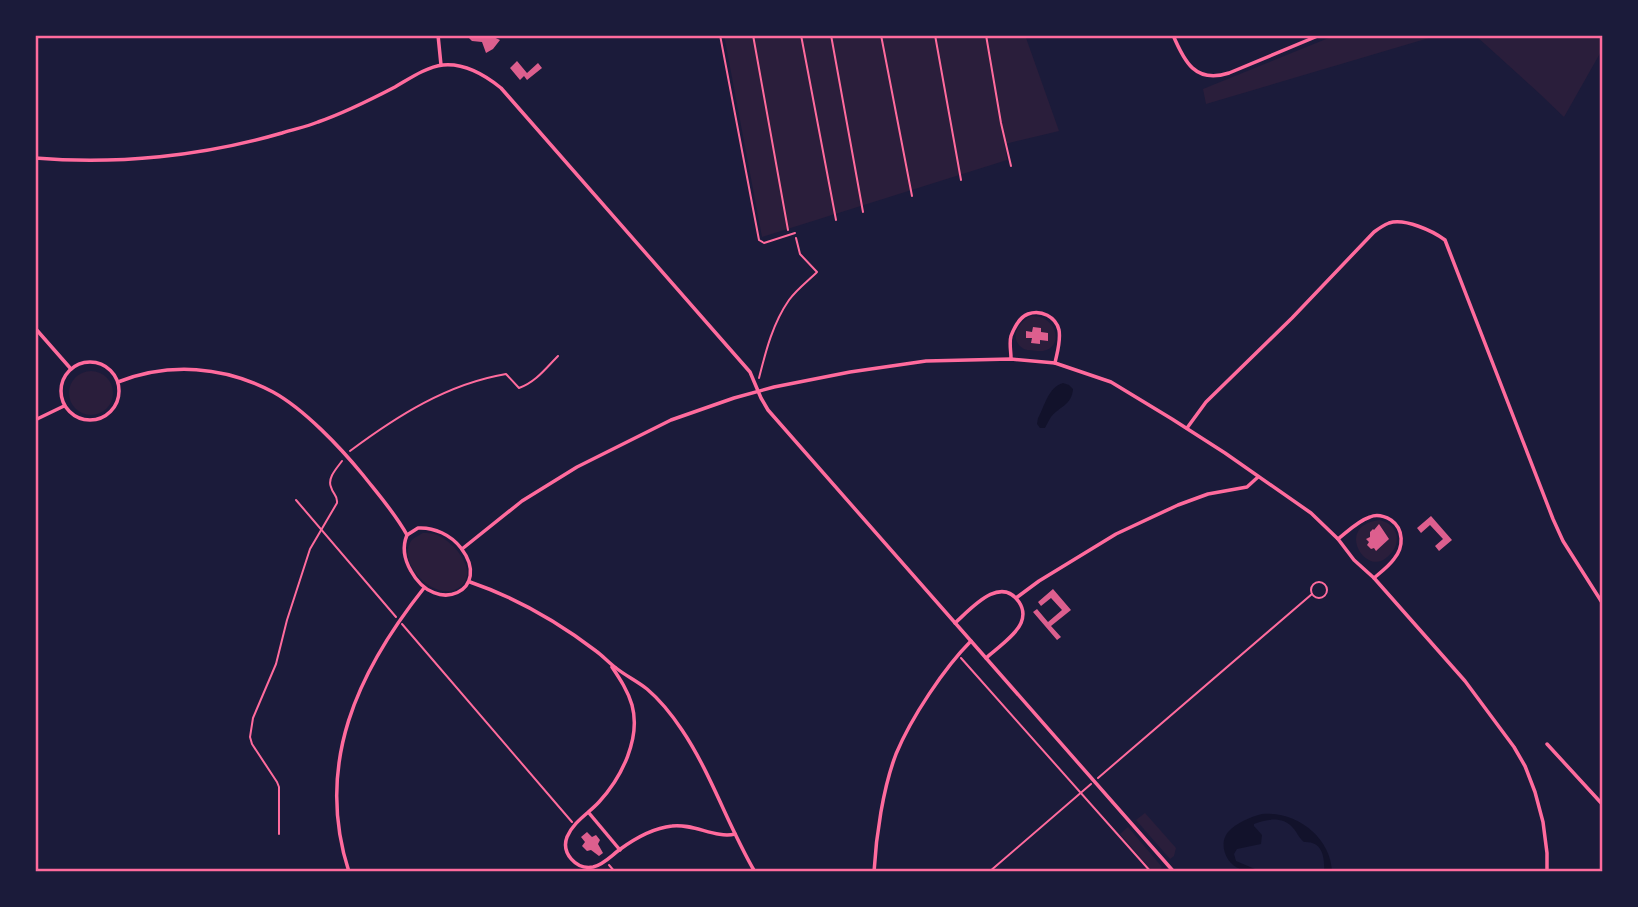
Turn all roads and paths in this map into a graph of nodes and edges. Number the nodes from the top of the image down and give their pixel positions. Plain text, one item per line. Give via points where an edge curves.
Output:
1 (438, 35) edge
2 (719, 35) edge
3 (753, 35) edge
4 (801, 35) edge
5 (831, 35) edge
6 (881, 35) edge
7 (935, 35) edge
8 (986, 35) edge
9 (1173, 35) edge
10 (1320, 35) edge
11 (442, 65) junction
12 (35, 158) edge
13 (1011, 166) dead end
14 (961, 180) dead end
15 (912, 196) dead end
16 (863, 212) dead end
17 (836, 220) dead end
18 (795, 233) joint
19 (789, 235) junction
20 (35, 328) edge
21 (558, 356) dead end
22 (1011, 359) junction
23 (1055, 363) junction
24 (71, 369) junction
25 (118, 382) junction
26 (756, 385) junction
27 (758, 391) junction
28 (64, 406) junction
29 (35, 421) edge
30 (1187, 428) junction
31 (346, 454) junction
32 (1258, 477) junction
33 (296, 500) dead end
34 (322, 531) junction
35 (407, 535) junction
36 (1338, 538) junction
37 (463, 550) junction
38 (1374, 578) junction
39 (470, 582) junction
40 (424, 588) junction
41 (1312, 594) junction
42 (1016, 598) junction
43 (1603, 604) edge
44 (399, 620) junction
45 (956, 623) junction
46 (971, 641) junction
47 (958, 654) junction
48 (986, 658) junction
49 (609, 663) junction
50 (1547, 744) dead end
51 (1094, 781) junction
52 (1080, 793) junction
53 (1603, 805) edge
54 (589, 813) junction
55 (575, 825) junction
56 (279, 834) dead end
57 (735, 834) junction
58 (620, 850) junction
59 (606, 861) junction
60 (349, 872) edge
61 (615, 872) edge
62 (755, 872) edge
63 (874, 872) edge
64 (989, 872) edge
65 (1151, 872) edge
66 (1174, 872) edge
67 (1547, 872) edge

1 - 11 street
2 - 19 lane via 759,240 764,243
3 - 19 path
4 - 17 path
5 - 16 path
6 - 15 path
7 - 14 path
8 - 13 path
9 - 10 street via 1190,66 1217,76
11 - 12 street via 317,122 243,143 131,160
11 - 26 street via 475,71 501,88 750,372
18 - 19 lane
18 - 26 path via 800,254 817,272 791,297 777,320
20 - 24 street
21 - 31 path via 519,388 506,374 440,394
22 - 23 street
22 - 23 street via 1010,339 1015,328 1028,314 1038,313 1054,320 1059,329
22 - 27 street via 926,361
23 - 30 street via 1111,382
24 - 25 street via 95,362 109,369
24 - 28 street via 61,387
25 - 28 street via 119,400 100,420 80,419
25 - 31 street via 184,368 235,377 288,402
26 - 27 street
27 - 37 street via 671,420 586,462 522,501
27 - 45 street via 768,410
28 - 29 street
30 - 32 street
30 - 43 street via 1206,402 1374,232 1397,222 1432,230 1445,240 1558,532
31 - 34 path via 329,484 338,503
31 - 35 street
32 - 36 street via 1311,513
32 - 42 street via 1247,487 1208,494 1116,534
33 - 34 path
34 - 44 path
34 - 56 path via 310,549 250,737 277,782
35 - 37 street via 418,528 438,531
35 - 40 street via 406,562
36 - 38 street
36 - 38 street via 1371,516 1395,524 1400,531 1398,552
37 - 39 street
38 - 67 street via 1465,681 1514,747 1543,822
39 - 40 street via 459,592 446,595
39 - 49 street via 525,606
40 - 44 street
41 - 41 path via 1324,595 1325,585 1314,583
41 - 51 path
42 - 45 street via 1001,591 993,593
42 - 48 street via 1023,615 1021,624
44 - 55 path
44 - 60 street via 355,699 344,735 337,797
45 - 46 street
46 - 47 street
46 - 48 street
47 - 52 path
47 - 63 street via 897,752 880,818
48 - 51 street
49 - 54 street via 632,703 635,724 617,778
49 - 57 street via 648,690 683,731
50 - 53 street
51 - 52 path
51 - 66 street
52 - 64 path
52 - 65 path
54 - 55 street
54 - 58 street
55 - 59 street via 566,842 572,860 586,867
57 - 58 street via 673,825
57 - 62 street
58 - 59 street
59 - 61 path

